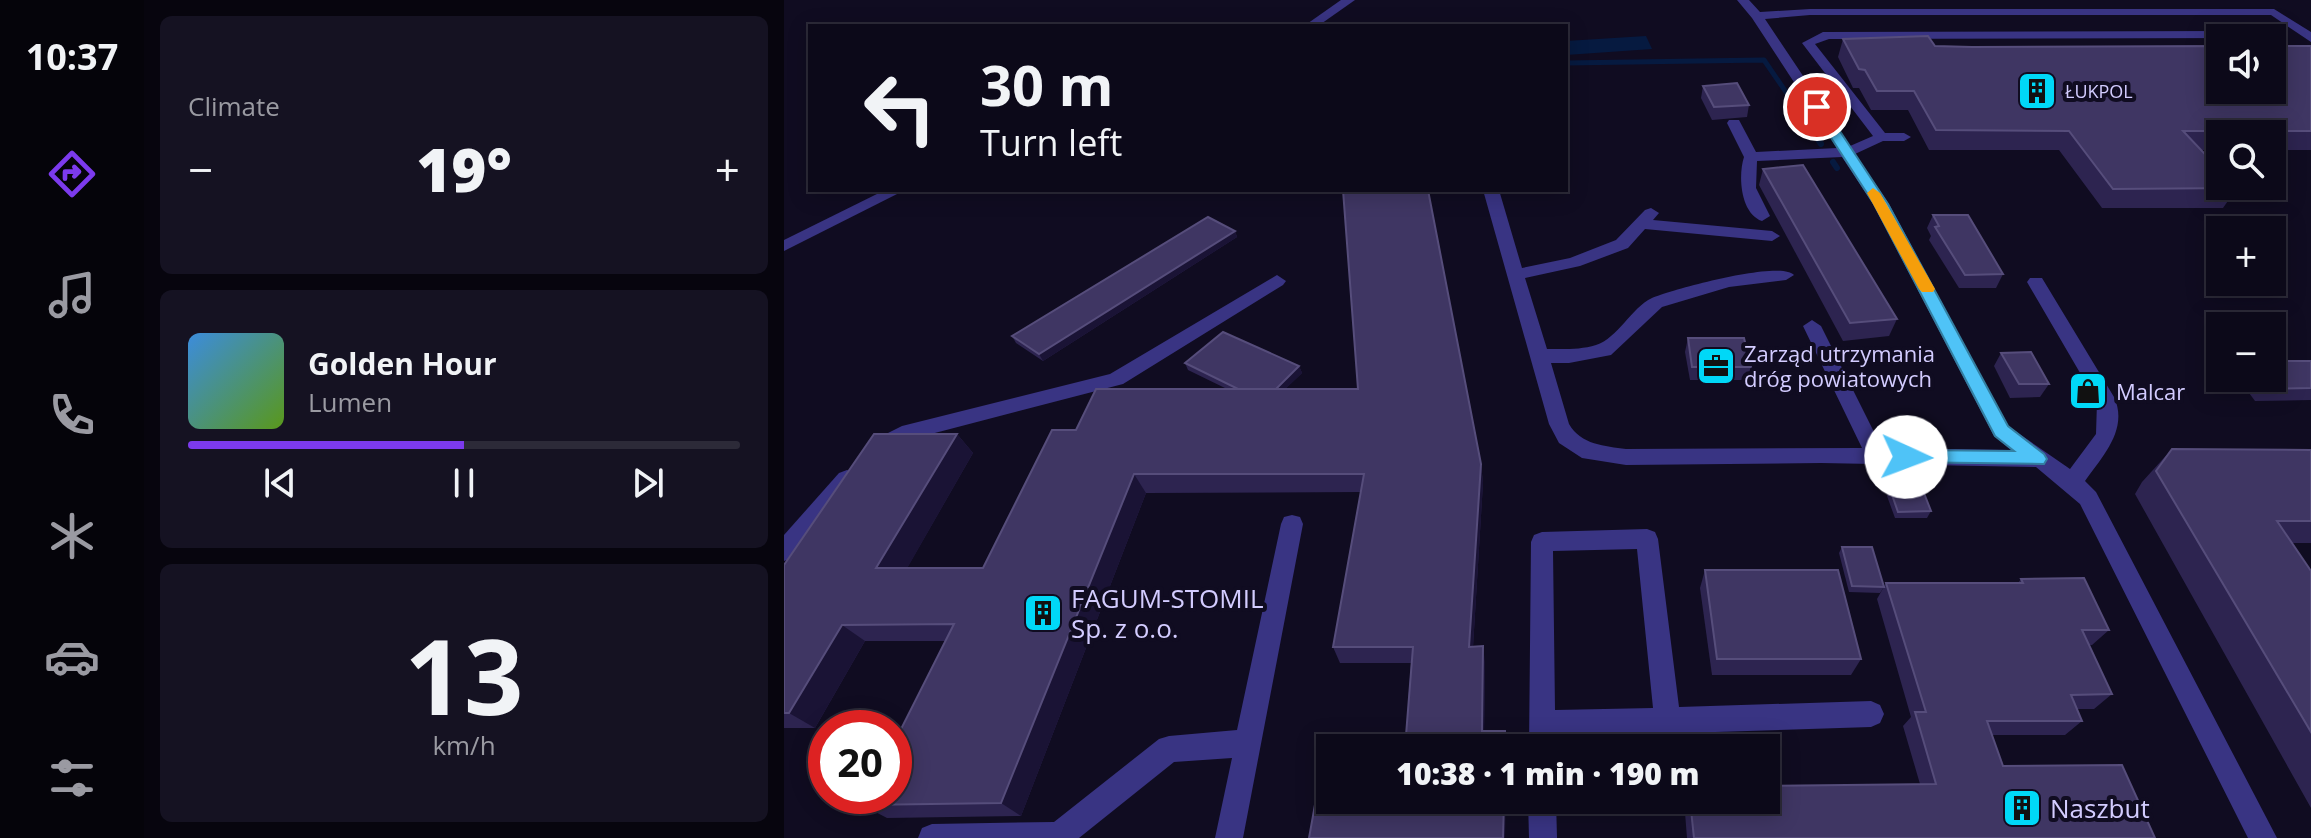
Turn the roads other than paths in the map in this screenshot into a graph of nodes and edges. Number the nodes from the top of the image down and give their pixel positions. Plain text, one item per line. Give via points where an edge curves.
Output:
1 (1349, 0) edge
2 (1743, 0) edge
3 (2026, 0) edge
4 (2037, 12) junction
5 (1757, 16) junction
6 (1313, 24) edge
7 (2206, 35) edge
8 (2165, 36) junction
9 (2058, 37) junction
10 (2311, 38) edge
11 (2182, 51) edge
12 (1734, 123) dead end
13 (1881, 137) junction
14 (1904, 137) dead end
15 (1847, 152) junction
16 (1751, 157) junction
17 (893, 192) edge
18 (1492, 192) edge
19 (1762, 216) dead end
20 (1772, 236) dead end
21 (784, 246) edge
22 (1515, 275) junction
23 (1786, 275) dead end
24 (1277, 281) dead end
25 (2036, 282) dead end
26 (1812, 326) dead end
27 (1538, 356) junction
28 (1876, 456) junction
29 (2038, 459) junction
30 (2073, 481) junction
31 (1292, 524) dead end
32 (784, 551) edge
33 (1871, 714) dead end
34 (1667, 718) junction
35 (1542, 734) edge
36 (1556, 734) edge
37 (1248, 743) junction
38 (1542, 814) edge
39 (932, 838) edge
40 (1229, 838) edge
41 (1543, 838) edge
42 (2263, 838) edge

1 - 6 street
2 - 5 street
3 - 4 street
4 - 5 street
4 - 9 street
4 - 10 street via 2274,12
5 - 15 street
7 - 8 street
8 - 9 street
8 - 11 street
9 - 13 street via 1954,42 1827,35 1808,43
12 - 16 street
13 - 14 street
13 - 15 street
15 - 16 street
15 - 29 street via 1912,259 2001,431
16 - 19 street via 1745,184
17 - 21 street
18 - 22 street
20 - 22 street via 1645,219 1622,244
22 - 27 street
23 - 27 street via 1728,282 1656,303 1604,350
24 - 32 street via 1116,379 902,434 864,459
25 - 30 street via 2107,402 2106,436
26 - 28 street
27 - 28 street via 1559,424 1566,437 1589,452 1626,457
28 - 29 street
29 - 30 street
30 - 42 street via 2088,498
31 - 37 street
33 - 34 street
34 - 35 street via 1647,539 1542,542
34 - 36 street
37 - 39 street via 1169,749 1059,836
37 - 40 street
38 - 41 street

